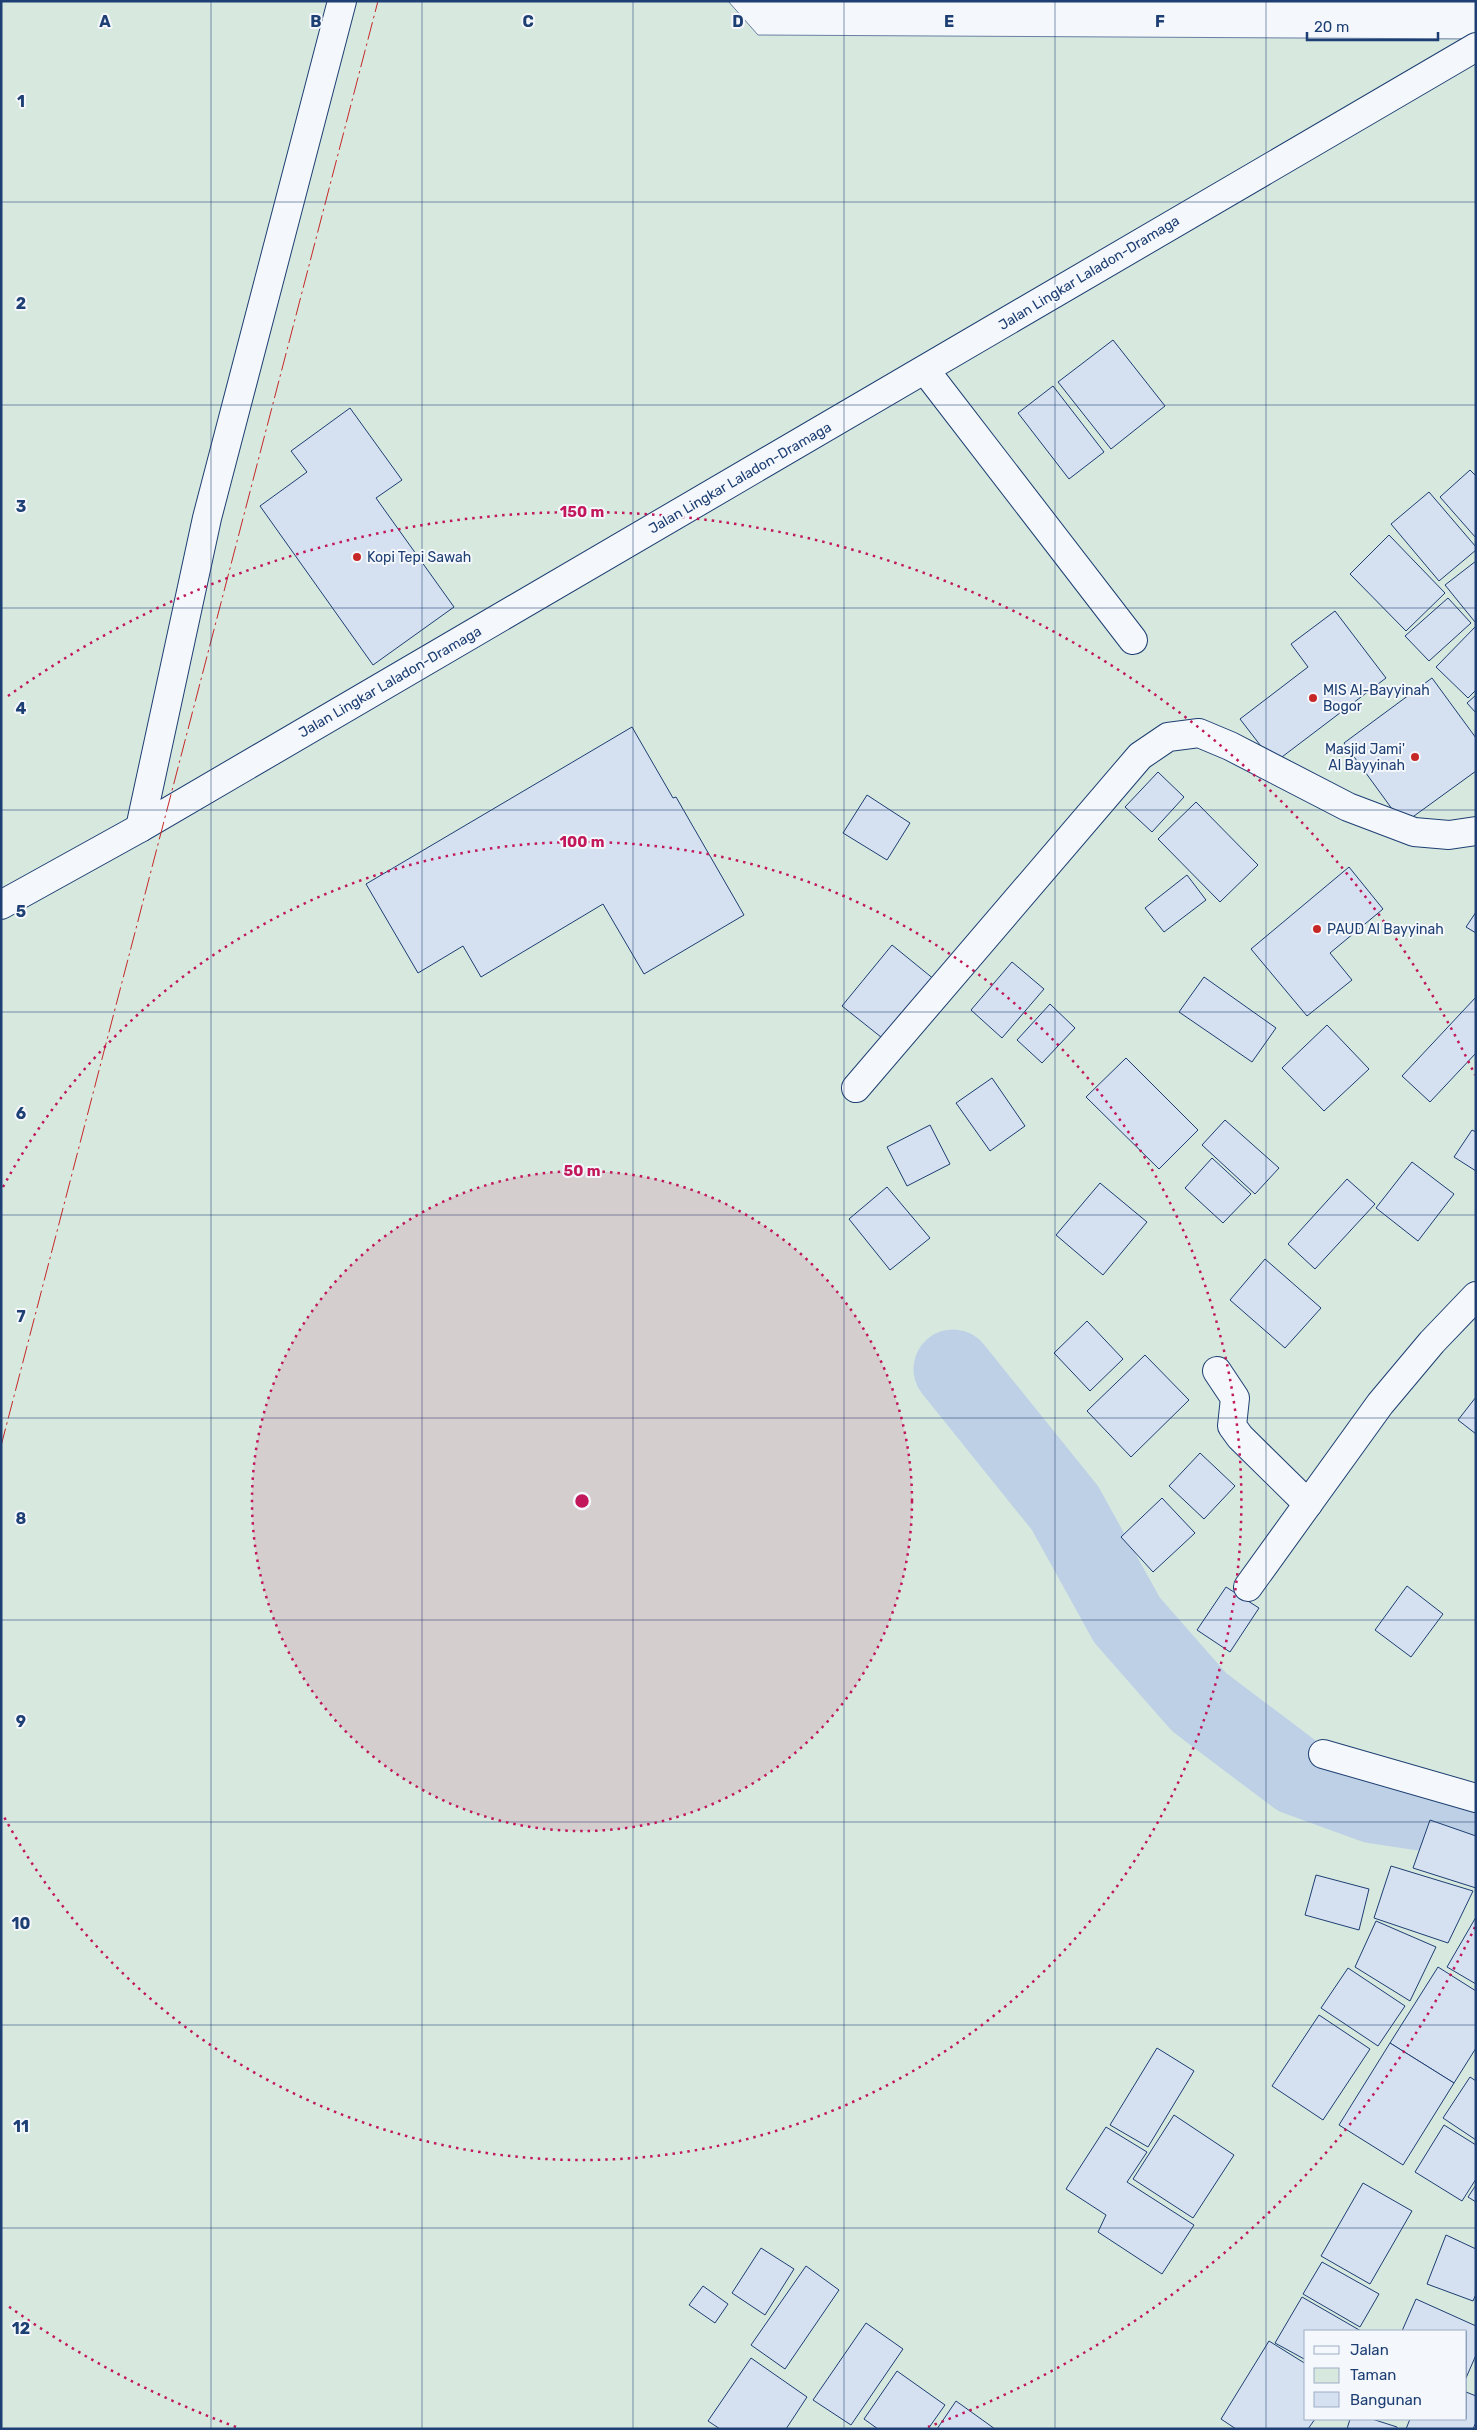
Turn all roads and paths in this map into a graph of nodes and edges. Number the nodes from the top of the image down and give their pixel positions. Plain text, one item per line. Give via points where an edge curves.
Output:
1 (342, 1) edge
2 (1476, 47) edge
3 (925, 370) junction
4 (1133, 640) dead end
5 (140, 828) junction
6 (1476, 831) edge
7 (1, 905) edge
8 (856, 1088) dead end
9 (1475, 1298) edge
10 (1217, 1371) dead end
11 (1308, 1504) junction
12 (1248, 1587) dead end
13 (1323, 1754) dead end
14 (1476, 1798) edge

1 - 5 street via 207,518
2 - 3 street, Jalan Lingkar Laladon-Dramaga
3 - 4 street
3 - 5 street, Jalan Lingkar Laladon-Dramaga
5 - 7 street, Jalan Lingkar Laladon-Dramaga
6 - 8 street via 1449,836 1414,832 1348,808 1199,733 1168,737 1140,756
9 - 11 street via 1432,1342 1380,1404
10 - 11 street via 1235,1398 1232,1426
11 - 12 street
13 - 14 street

